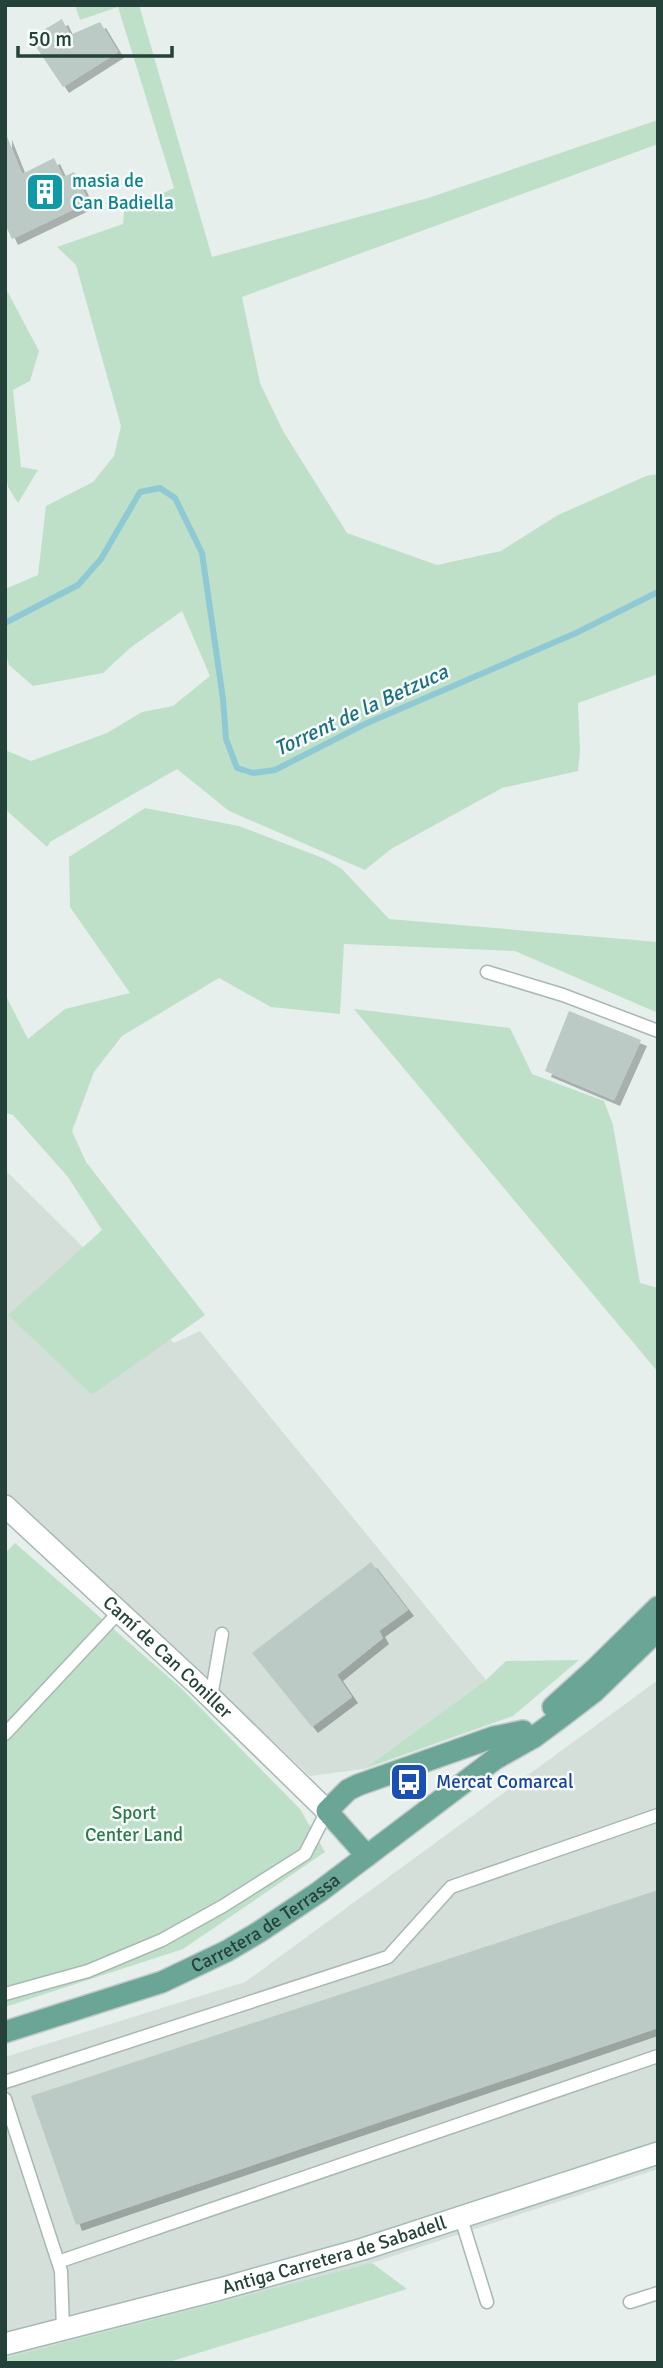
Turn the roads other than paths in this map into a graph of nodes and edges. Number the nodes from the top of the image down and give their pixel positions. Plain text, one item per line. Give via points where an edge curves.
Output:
1 (487, 972) dead end
2 (658, 1031) edge
3 (5, 1506) edge
4 (658, 1607) edge
5 (119, 1612) junction
6 (658, 1630) edge
7 (222, 1634) dead end
8 (211, 1697) junction
9 (523, 1731) junction
10 (5, 1734) edge
11 (495, 1759) junction
12 (327, 1811) junction
13 (658, 1815) edge
14 (367, 1856) junction
15 (5, 1994) edge
16 (5, 2032) edge
17 (658, 2056) edge
18 (5, 2082) edge
19 (5, 2099) edge
20 (658, 2153) edge
21 (461, 2218) junction
22 (58, 2262) junction
23 (658, 2293) edge
24 (487, 2302) dead end
25 (630, 2302) dead end
26 (63, 2330) junction
27 (5, 2344) edge

1 - 2 lane
3 - 5 street, Camí de Can Coniller
4 - 9 main road, Carretera de Terrassa via 597,1668
5 - 8 street, Camí de Can Coniller
5 - 10 lane
6 - 11 main road, Carretera de Terrassa via 594,1692 534,1737
7 - 8 lane
8 - 12 street, Camí de Can Coniller
9 - 11 main road, Carretera de Terrassa
9 - 12 main road via 358,1784
11 - 14 main road, Carretera de Terrassa
12 - 14 main road
12 - 15 lane via 305,1854 223,1906 162,1940 88,1971
13 - 18 lane via 451,1887 388,1957
14 - 16 main road, Carretera de Terrassa via 260,1932 196,1966 128,1994
17 - 22 lane
19 - 22 lane
20 - 21 street, Antiga Carretera de Sabadell
21 - 24 lane
21 - 26 street, Antiga Carretera de Sabadell
22 - 26 lane
23 - 25 lane
26 - 27 street, Antiga Carretera de Sabadell

